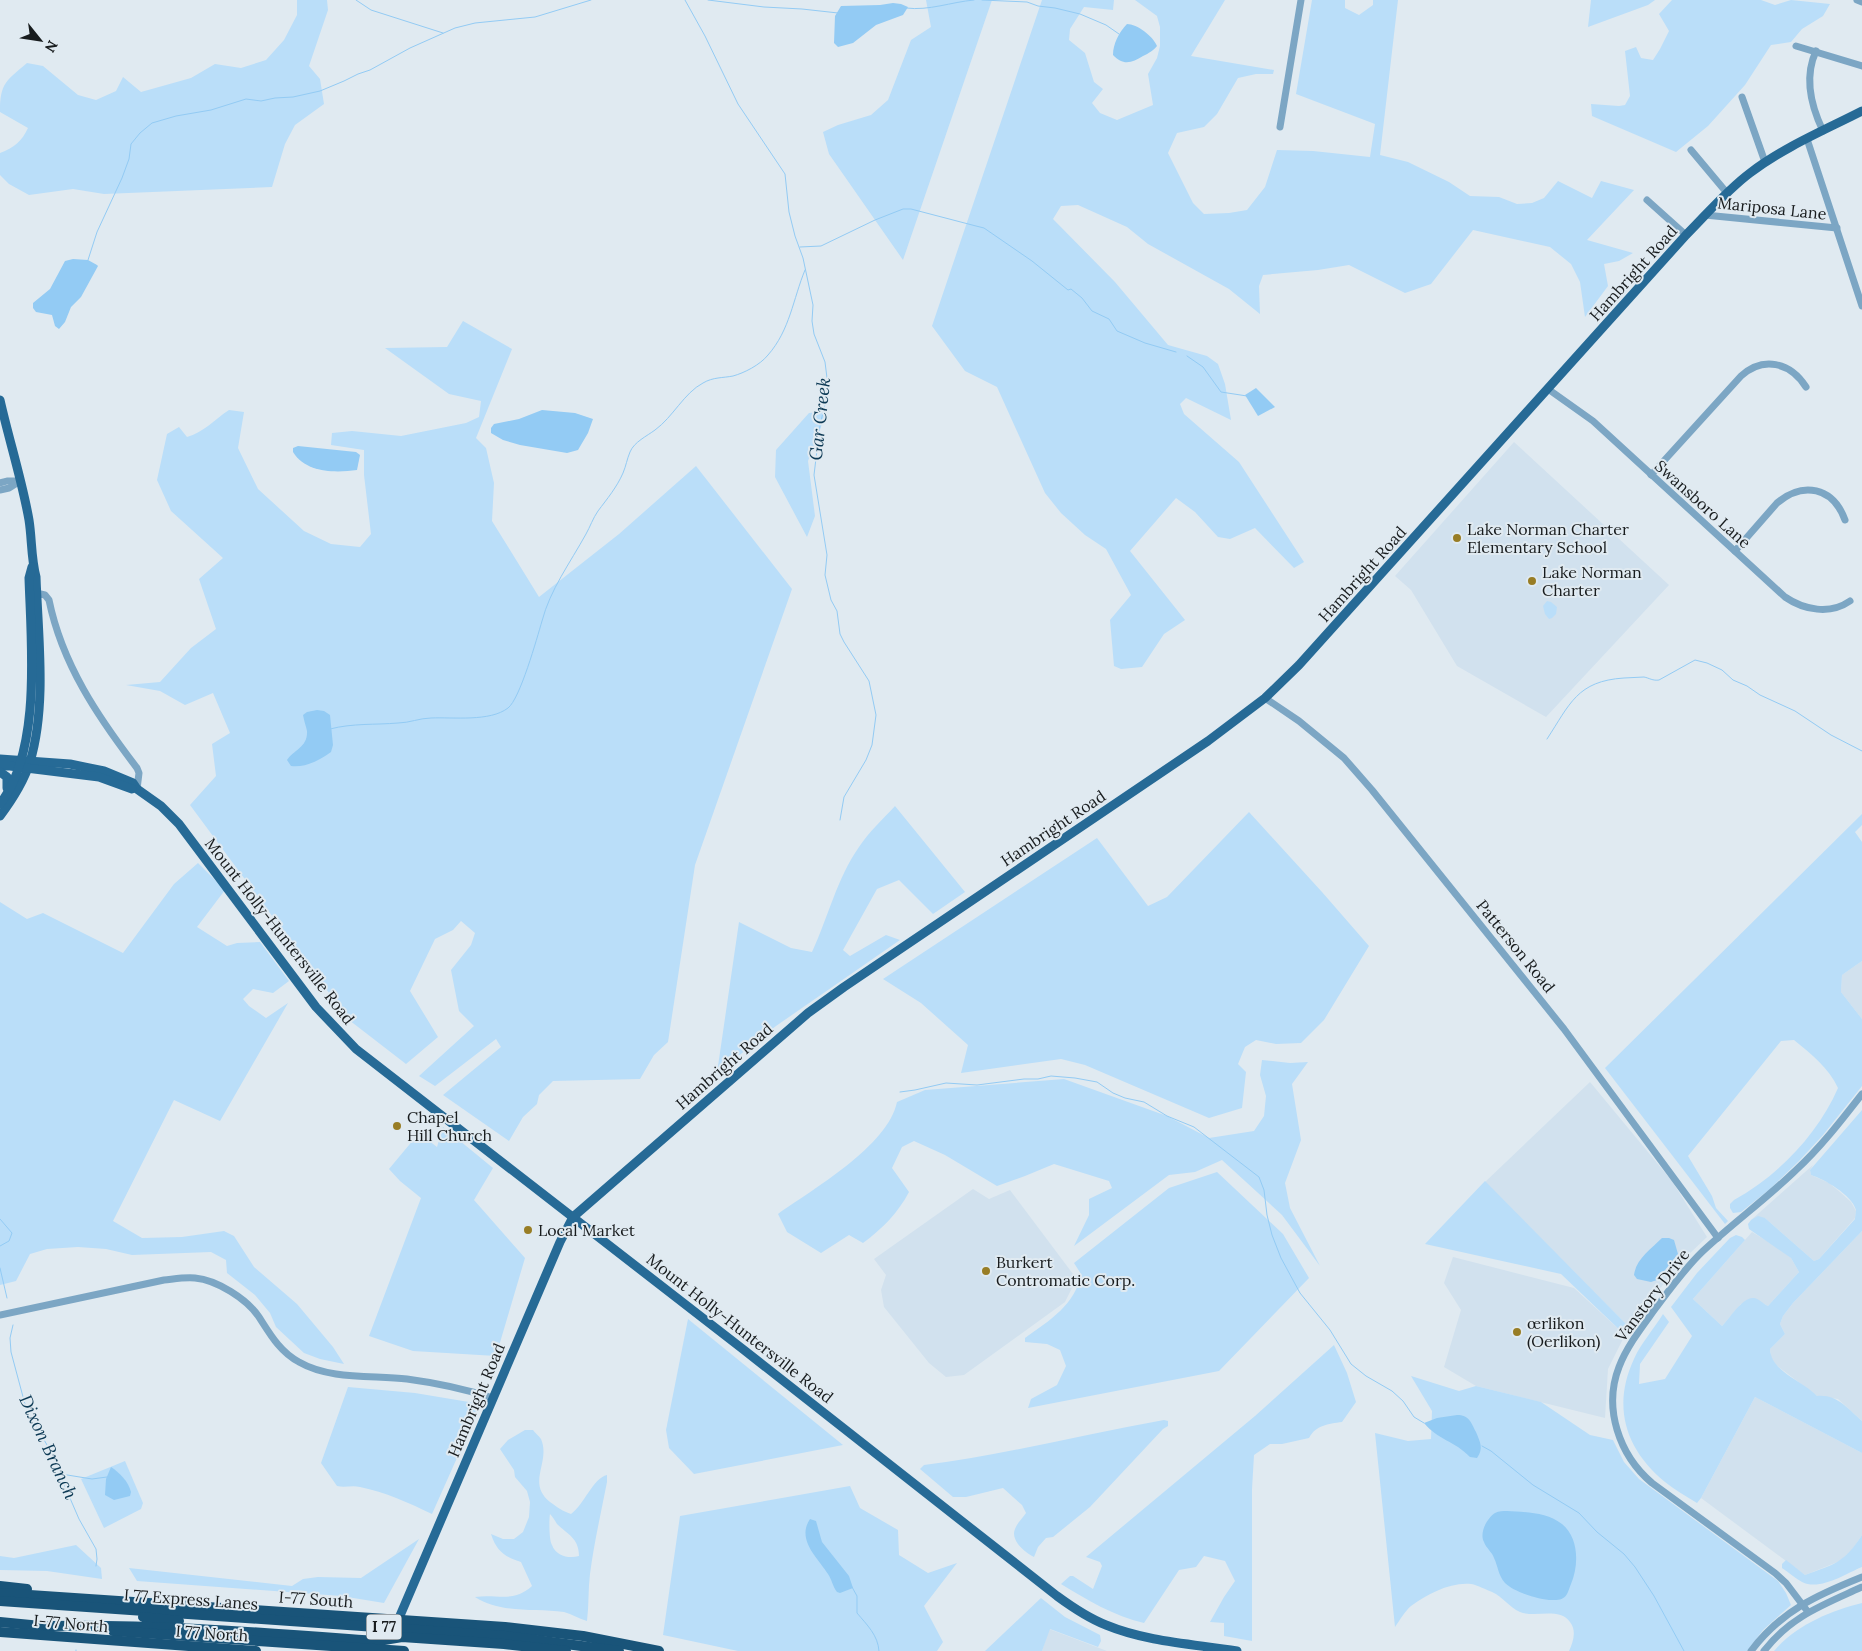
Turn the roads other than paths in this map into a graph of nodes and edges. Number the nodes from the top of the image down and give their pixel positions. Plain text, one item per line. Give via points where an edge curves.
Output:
1 (1301, 0) edge
2 (1857, 0) edge
3 (1862, 2) edge
4 (1796, 46) dead end
5 (1816, 52) junction
6 (1862, 66) edge
7 (1742, 97) dead end
8 (1862, 111) edge
9 (1280, 128) dead end
10 (1822, 131) junction
11 (1807, 139) junction
12 (1691, 150) dead end
13 (1765, 162) junction
14 (1727, 193) junction
15 (1647, 200) dead end
16 (1705, 215) junction
17 (1837, 228) junction
18 (1686, 235) junction
19 (1862, 306) edge
20 (1806, 387) dead end
21 (1548, 389) junction
22 (0, 400) edge
23 (1651, 475) junction
24 (20, 481) junction
25 (0, 483) edge
26 (0, 490) edge
27 (1845, 520) dead end
28 (1735, 551) junction
29 (33, 564) junction
30 (36, 593) junction
31 (1850, 601) dead end
32 (1265, 698) junction
33 (0, 759) edge
34 (24, 764) junction
35 (0, 766) edge
36 (0, 772) edge
37 (137, 789) junction
38 (2, 801) edge
39 (0, 816) edge
40 (1862, 1094) edge
41 (573, 1217) junction
42 (1718, 1238) junction
43 (0, 1315) edge
44 (493, 1398) junction
45 (1862, 1576) edge
46 (0, 1586) edge
47 (1860, 1588) edge
48 (0, 1593) edge
49 (46, 1596) junction
50 (0, 1601) edge
51 (1802, 1604) junction
52 (121, 1608) junction
53 (1808, 1612) junction
54 (153, 1618) junction
55 (0, 1622) edge
56 (0, 1632) edge
57 (390, 1639) junction
58 (407, 1644) edge
59 (166, 1645) joint
60 (256, 1651) edge
61 (385, 1651) edge
62 (514, 1651) edge
63 (566, 1651) edge
64 (619, 1651) edge
65 (659, 1651) edge
66 (1237, 1651) edge
67 (1751, 1651) edge
68 (1764, 1651) edge

1 - 9 street
2 - 3 street
4 - 5 street
5 - 6 street
5 - 10 street via 1810,88
7 - 13 street
8 - 10 main road, Hambright Road
10 - 11 main road, Hambright Road
11 - 13 main road, Hambright Road
11 - 17 street
12 - 14 street
13 - 14 main road, Hambright Road
14 - 16 main road, Hambright Road
15 - 18 street
16 - 17 street, Mariposa Lane
16 - 18 main road, Hambright Road
17 - 19 street
18 - 21 main road, Hambright Road
20 - 23 street via 1794,373 1782,366 1762,364 1752,367
21 - 23 street, Swansboro Lane via 1593,421
21 - 32 main road, Hambright Road
22 - 24 main road
23 - 28 street, Swansboro Lane
24 - 25 street
24 - 26 street
24 - 29 main road via 29,519
27 - 28 street via 1837,503 1829,496 1815,490 1796,491 1778,503
28 - 31 street, Swansboro Lane via 1785,597 1798,604 1812,609 1828,609
29 - 30 main road
29 - 34 main road via 29,578 32,680
30 - 34 main road via 39,694 36,733
30 - 37 street via 45,595 49,600 60,641 78,683 137,768
32 - 41 main road, Hambright Road via 1208,741 808,1013
32 - 42 street, Patterson Road via 1299,720 1344,758 1372,790 1564,1029
33 - 34 main road
34 - 35 main road
34 - 37 main road, Mount Holly-Huntersville Road via 99,777
34 - 38 main road
34 - 39 main road via 14,796
36 - 38 main road via 8,782
37 - 41 main road, Mount Holly-Huntersville Road via 179,824 316,1007 343,1037 372,1064
40 - 42 street, Vanstory Drive via 1838,1126 1797,1170
41 - 44 main road, Hambright Road
41 - 66 main road, Mount Holly-Huntersville Road via 1074,1608 1106,1625 1132,1633
42 - 51 street, Vanstory Drive via 1676,1282 1623,1358 1615,1382 1615,1420 1623,1446 1639,1471 1775,1573
43 - 44 street via 164,1280 200,1279 245,1302 275,1342 309,1367 336,1373 408,1379 469,1390
44 - 57 main road, Hambright Road
45 - 51 street
46 - 49 highway via 26,1589
47 - 53 street
48 - 49 highway, I-77 South / I 77
49 - 52 highway, I-77 South / I 77
50 - 52 highway, I 77 Express Lanes / I 77
51 - 53 street, Vanstory Drive
51 - 67 street via 1775,1624
52 - 54 highway, I-77 South / I 77
52 - 54 highway
53 - 68 street via 1782,1631
54 - 55 highway, I 77 Express Lanes / I 77 via 132,1629
54 - 57 highway
54 - 58 highway, I 77 Express Lanes / I 77
54 - 64 highway, I 77 Express Lanes / I 77 via 505,1636
54 - 65 highway, I-77 South / I 77 via 506,1627 583,1636
56 - 59 highway, I-77 North
57 - 58 highway
57 - 61 main road, Hambright Road
58 - 62 highway
58 - 63 highway via 504,1644
59 - 60 highway, I 77 North

